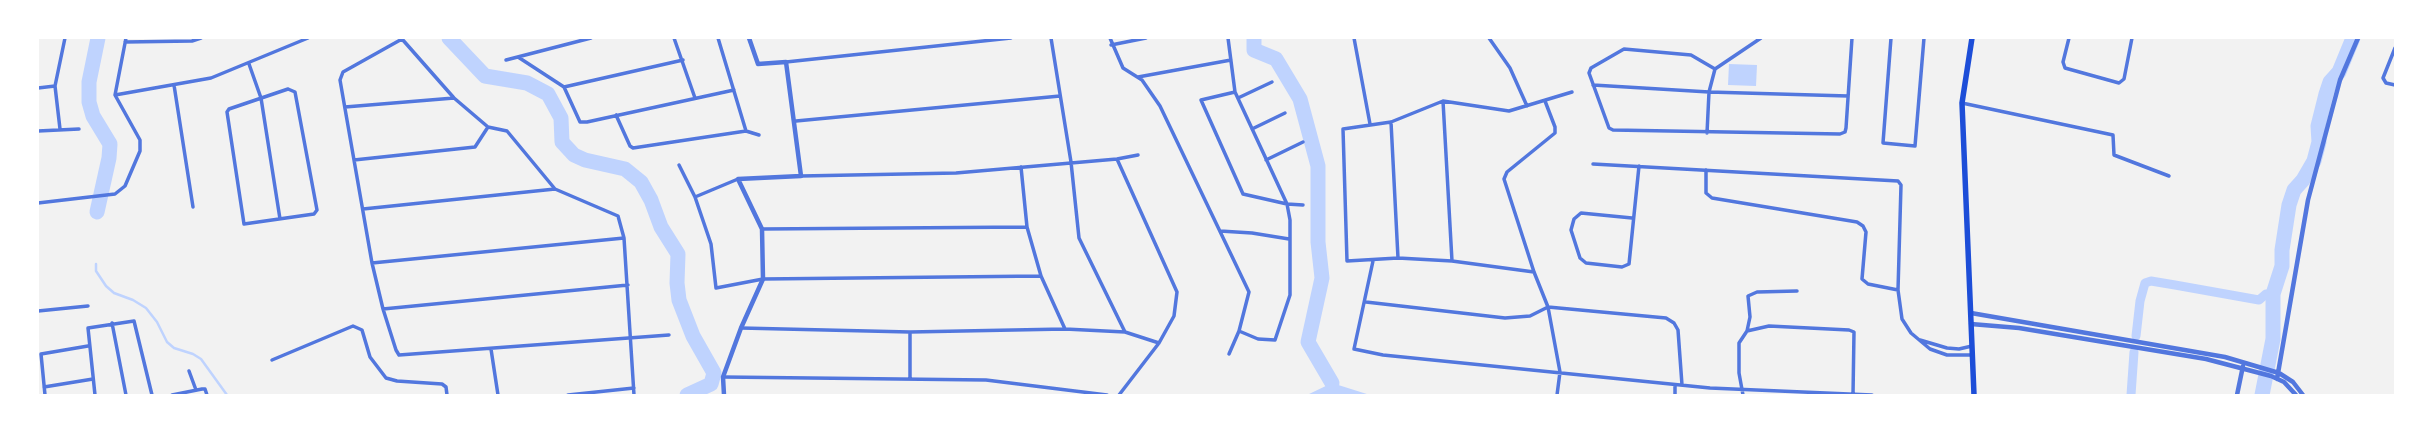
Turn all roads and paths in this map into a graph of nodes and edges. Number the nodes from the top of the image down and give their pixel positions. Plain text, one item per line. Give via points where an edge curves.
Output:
1 (65, 38) edge
2 (201, 38) edge
3 (308, 38) edge
4 (591, 38) edge
5 (674, 38) edge
6 (718, 38) edge
7 (748, 38) edge
8 (1011, 38) edge
9 (1051, 38) edge
10 (1110, 38) edge
11 (1146, 38) edge
12 (1228, 38) edge
13 (1354, 38) edge
14 (1488, 38) edge
15 (1761, 38) edge
16 (1852, 38) edge
17 (1891, 38) edge
18 (1924, 38) edge
19 (1972, 38) edge
20 (2069, 38) edge
21 (2132, 38) edge
22 (2358, 38) edge
23 (402, 39) edge
24 (126, 40) edge
25 (1753, 40) edge
26 (1112, 45) junction
27 (2395, 48) edge
28 (518, 57) junction
29 (506, 60) dead end
30 (683, 60) junction
31 (1231, 60) junction
32 (786, 62) junction
33 (249, 64) junction
34 (1715, 68) junction
35 (1138, 77) junction
36 (1272, 82) dead end
37 (174, 85) junction
38 (1593, 85) junction
39 (2395, 85) edge
40 (55, 86) junction
41 (564, 86) junction
42 (38, 88) edge
43 (734, 90) junction
44 (1235, 92) junction
45 (1572, 92) dead end
46 (1709, 92) junction
47 (115, 95) junction
48 (1060, 96) junction
49 (1848, 96) junction
50 (261, 98) junction
51 (454, 98) junction
52 (695, 98) junction
53 (1238, 98) junction
54 (1442, 101) junction
55 (1544, 101) junction
56 (1962, 103) junction
57 (1527, 106) junction
58 (345, 108) junction
59 (1285, 113) dead end
60 (616, 115) junction
61 (796, 121) junction
62 (1391, 122) junction
63 (1370, 124) junction
64 (488, 127) junction
65 (60, 129) junction
66 (78, 129) dead end
67 (1252, 129) junction
68 (38, 131) edge
69 (746, 131) junction
70 (1707, 133) junction
71 (759, 135) dead end
72 (1303, 142) dead end
73 (1138, 155) dead end
74 (1117, 159) junction
75 (354, 160) junction
76 (1266, 160) junction
77 (1071, 162) junction
78 (1593, 164) dead end
79 (679, 165) dead end
80 (1639, 166) junction
81 (1021, 167) junction
82 (1706, 170) junction
83 (801, 176) junction
84 (2169, 176) dead end
85 (738, 179) junction
86 (555, 189) junction
87 (695, 197) junction
88 (38, 204) edge
89 (1287, 204) junction
90 (1303, 205) dead end
91 (193, 207) dead end
92 (363, 208) junction
93 (1632, 218) junction
94 (280, 219) junction
95 (1027, 227) junction
96 (762, 229) junction
97 (1220, 231) junction
98 (624, 238) junction
99 (1289, 239) junction
100 (1398, 258) junction
101 (1373, 261) junction
102 (1452, 261) junction
103 (372, 263) junction
104 (1534, 272) junction
105 (1041, 276) junction
106 (763, 279) junction
107 (628, 285) junction
108 (1898, 290) junction
109 (1797, 291) dead end
110 (1366, 302) junction
111 (88, 306) dead end
112 (1548, 307) junction
113 (383, 309) junction
114 (38, 311) edge
115 (1971, 313) junction
116 (2020, 320) junction
117 (112, 324) junction
118 (1971, 324) junction
119 (741, 328) junction
120 (2019, 328) junction
121 (1065, 329) junction
122 (1239, 331) junction
123 (1747, 331) junction
124 (910, 332) junction
125 (1125, 332) junction
126 (669, 335) dead end
127 (631, 338) junction
128 (1917, 339) junction
129 (1159, 343) junction
130 (88, 346) junction
131 (1972, 346) junction
132 (491, 349) junction
133 (1229, 354) dead end
134 (1972, 355) junction
135 (272, 360) dead end
136 (2246, 366) junction
137 (189, 371) dead end
138 (1560, 372) junction
139 (2278, 376) junction
140 (723, 377) junction
141 (93, 379) junction
142 (910, 379) junction
143 (1675, 385) junction
144 (1682, 385) junction
145 (44, 387) junction
146 (634, 388) junction
147 (1742, 389) junction
148 (196, 390) junction
149 (45, 395) edge
150 (95, 395) edge
151 (126, 395) edge
152 (152, 395) edge
153 (172, 395) edge
154 (207, 395) edge
155 (447, 395) edge
156 (498, 395) edge
157 (568, 395) edge
158 (634, 395) edge
159 (724, 395) edge
160 (1107, 395) edge
161 (1119, 395) edge
162 (1557, 395) edge
163 (1675, 395) edge
164 (1743, 395) edge
165 (1853, 395) edge
166 (1872, 395) edge
167 (1974, 395) edge
168 (2237, 395) edge
169 (2296, 395) edge
170 (2303, 395) edge

1 - 40 street
2 - 24 street via 192,42
3 - 33 street
4 - 28 street
5 - 30 street
6 - 43 street
7 - 32 street via 758,64
8 - 32 street
9 - 48 street
10 - 26 street
11 - 26 street
12 - 31 street
13 - 63 street
14 - 57 street via 1510,68
15 - 25 street
16 - 49 street
17 - 18 street via 1883,143 1915,146
19 - 56 main road
20 - 21 street via 2063,62 2065,68 2119,83 2124,79
22 - 139 street via 2340,80 2308,200
23 - 51 street
23 - 58 street via 340,75
24 - 47 street
25 - 34 street
26 - 35 street via 1123,68
27 - 39 street via 2383,74 2384,81
28 - 29 street
28 - 41 street
30 - 41 street
30 - 52 street
31 - 35 street
31 - 44 street
32 - 61 street
33 - 37 street via 211,78
33 - 50 street
34 - 38 street via 1691,55 1624,49 1591,68 1589,76
34 - 46 street
35 - 97 street via 1160,106
36 - 53 street
37 - 47 street
37 - 91 street
38 - 46 street
38 - 70 street via 1611,129
40 - 42 street
40 - 65 street
41 - 60 street via 580,122
43 - 52 street
43 - 69 street
44 - 53 street
44 - 89 street via 1201,100 1243,194
45 - 55 street
46 - 49 street
46 - 70 street
47 - 88 street via 140,140 140,151 125,186 115,194
48 - 61 street
48 - 77 street
49 - 70 street via 1846,130 1840,134
50 - 94 street
50 - 94 street via 227,112 242,222 247,224
50 - 94 street via 288,89 295,92 317,210 314,214
51 - 58 street
51 - 64 street
52 - 60 street
53 - 67 street
54 - 57 street via 1508,111
54 - 62 street
54 - 102 street
55 - 57 street
55 - 104 street via 1555,133 1507,172 1504,179
56 - 84 street via 2113,136 2114,155
56 - 115 main road
58 - 75 street
59 - 67 street
60 - 69 street via 633,148
61 - 83 street
62 - 63 street
62 - 100 street
63 - 101 street via 1343,129 1347,261
64 - 75 street via 475,147
64 - 86 street via 507,131
65 - 66 street
65 - 68 street
67 - 76 street
69 - 71 street
72 - 76 street
73 - 74 street
74 - 77 street
74 - 129 street via 1177,292 1174,316
75 - 92 street
76 - 89 street
77 - 81 street
77 - 125 street via 1079,238
78 - 80 street
79 - 87 street
80 - 82 street
80 - 93 street
81 - 83 street via 956,174
81 - 95 street
82 - 108 street via 1706,192 1712,198 1856,222 1866,232 1862,279 1868,284
82 - 108 street via 1898,181 1901,185
83 - 85 street
85 - 87 street
85 - 96 street
86 - 92 street
86 - 98 street via 618,216
87 - 106 street via 711,244 716,288
89 - 90 street
89 - 99 street via 1290,220
92 - 103 street
93 - 93 street via 1581,214 1574,219 1571,230 1580,258 1586,262 1622,267 1628,264
95 - 96 street
95 - 105 street
96 - 106 street
97 - 99 street
97 - 122 street via 1249,292
98 - 103 street
98 - 107 street
99 - 122 street via 1290,295 1275,340 1258,339
100 - 101 street
100 - 102 street
101 - 110 street
102 - 104 street
103 - 113 street
104 - 112 street
105 - 106 street
105 - 121 street
106 - 119 street
107 - 113 street
107 - 127 street
108 - 128 street via 1902,319
109 - 123 street via 1757,292 1748,296 1750,317
110 - 112 street via 1505,318 1530,316
110 - 138 street via 1354,349 1383,355
111 - 114 street
112 - 138 street
112 - 144 street via 1666,318 1674,323 1678,330
113 - 132 street via 399,354
115 - 116 street
115 - 118 main road
116 - 120 street
116 - 136 street via 2225,357
117 - 130 street via 88,328
117 - 151 street
117 - 152 street via 131,321 135,323
118 - 120 street
118 - 131 main road
119 - 124 street
119 - 140 street
120 - 136 street
121 - 124 street
121 - 125 street
122 - 133 street
123 - 147 street via 1739,343
123 - 165 street via 1769,326 1854,332
124 - 142 street
125 - 129 street
126 - 127 street
127 - 132 street
127 - 146 street
128 - 131 street via 1947,348
128 - 134 street via 1930,349 1947,355
129 - 161 street
130 - 141 street
130 - 145 street via 41,354
131 - 134 main road
132 - 156 street
134 - 167 main road
135 - 155 street via 353,326 362,330 370,357 386,378 442,384 446,387
136 - 139 street
136 - 168 street
137 - 148 street
138 - 143 street
138 - 162 street
139 - 169 street
139 - 170 street via 2293,382
140 - 142 street
140 - 159 street
141 - 145 street
141 - 150 street
142 - 160 street via 986,380
143 - 144 street
143 - 163 street
144 - 147 street
145 - 149 street
146 - 157 street
146 - 158 street
147 - 164 street
147 - 165 street
148 - 153 street
148 - 154 street via 205,389
165 - 166 street

